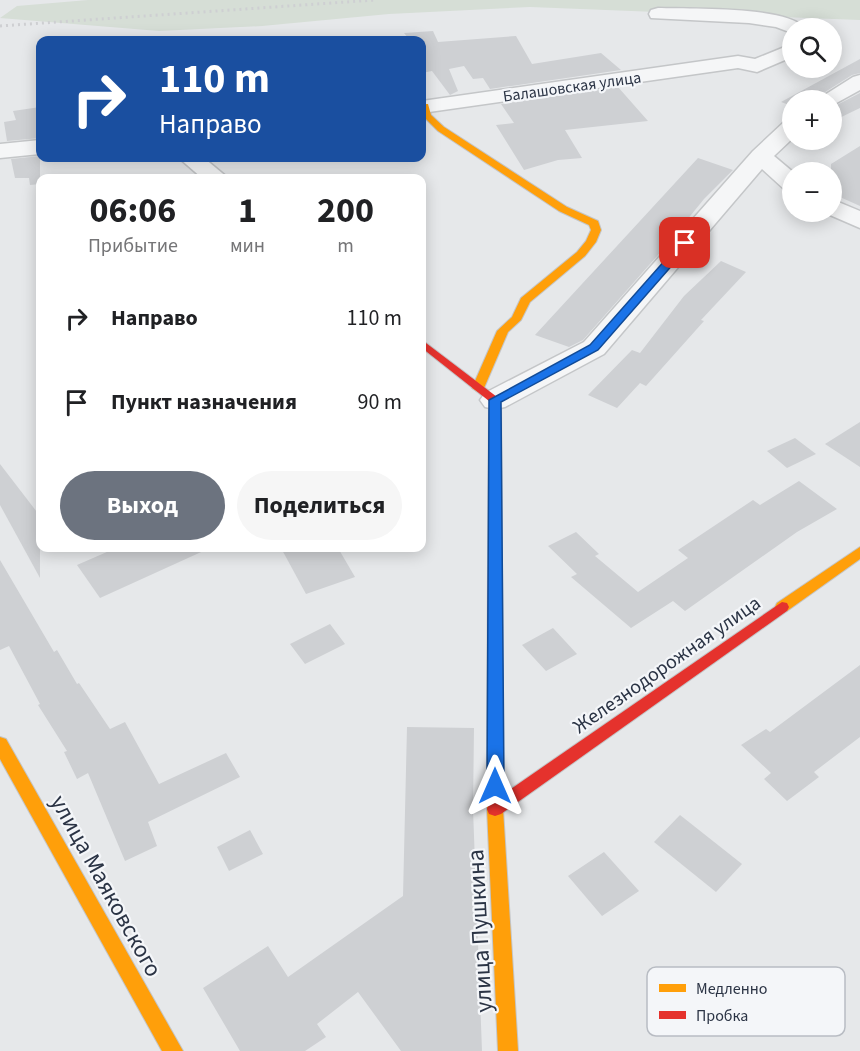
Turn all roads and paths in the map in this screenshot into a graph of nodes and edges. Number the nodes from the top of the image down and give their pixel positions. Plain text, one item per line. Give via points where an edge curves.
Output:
1 (658, 14) dead end
2 (782, 22) edge
3 (782, 55) edge
4 (860, 81) edge
5 (842, 92) edge
6 (426, 106) edge
7 (426, 114) edge
8 (782, 136) edge
9 (36, 147) edge
10 (0, 151) edge
11 (761, 156) junction
12 (195, 162) edge
13 (211, 174) edge
14 (782, 175) edge
15 (842, 212) edge
16 (860, 221) edge
17 (426, 346) edge
18 (487, 394) junction
19 (860, 552) edge
20 (0, 744) edge
21 (495, 809) junction
22 (173, 1051) edge
23 (508, 1051) edge

1 - 2 street
3 - 6 street, Балашовская улица via 757,66 738,63
4 - 5 street
7 - 18 street via 441,129 563,209 594,223 596,230 581,254 525,300 517,318 503,331 493,350
8 - 11 street
9 - 10 street
11 - 14 street
11 - 18 street via 594,348
12 - 13 street
15 - 16 street
17 - 18 street
18 - 21 street, улица Пушкина
19 - 21 street, Железнодорожная улица
20 - 22 street, улица Маяковского
21 - 23 street, улица Пушкина

